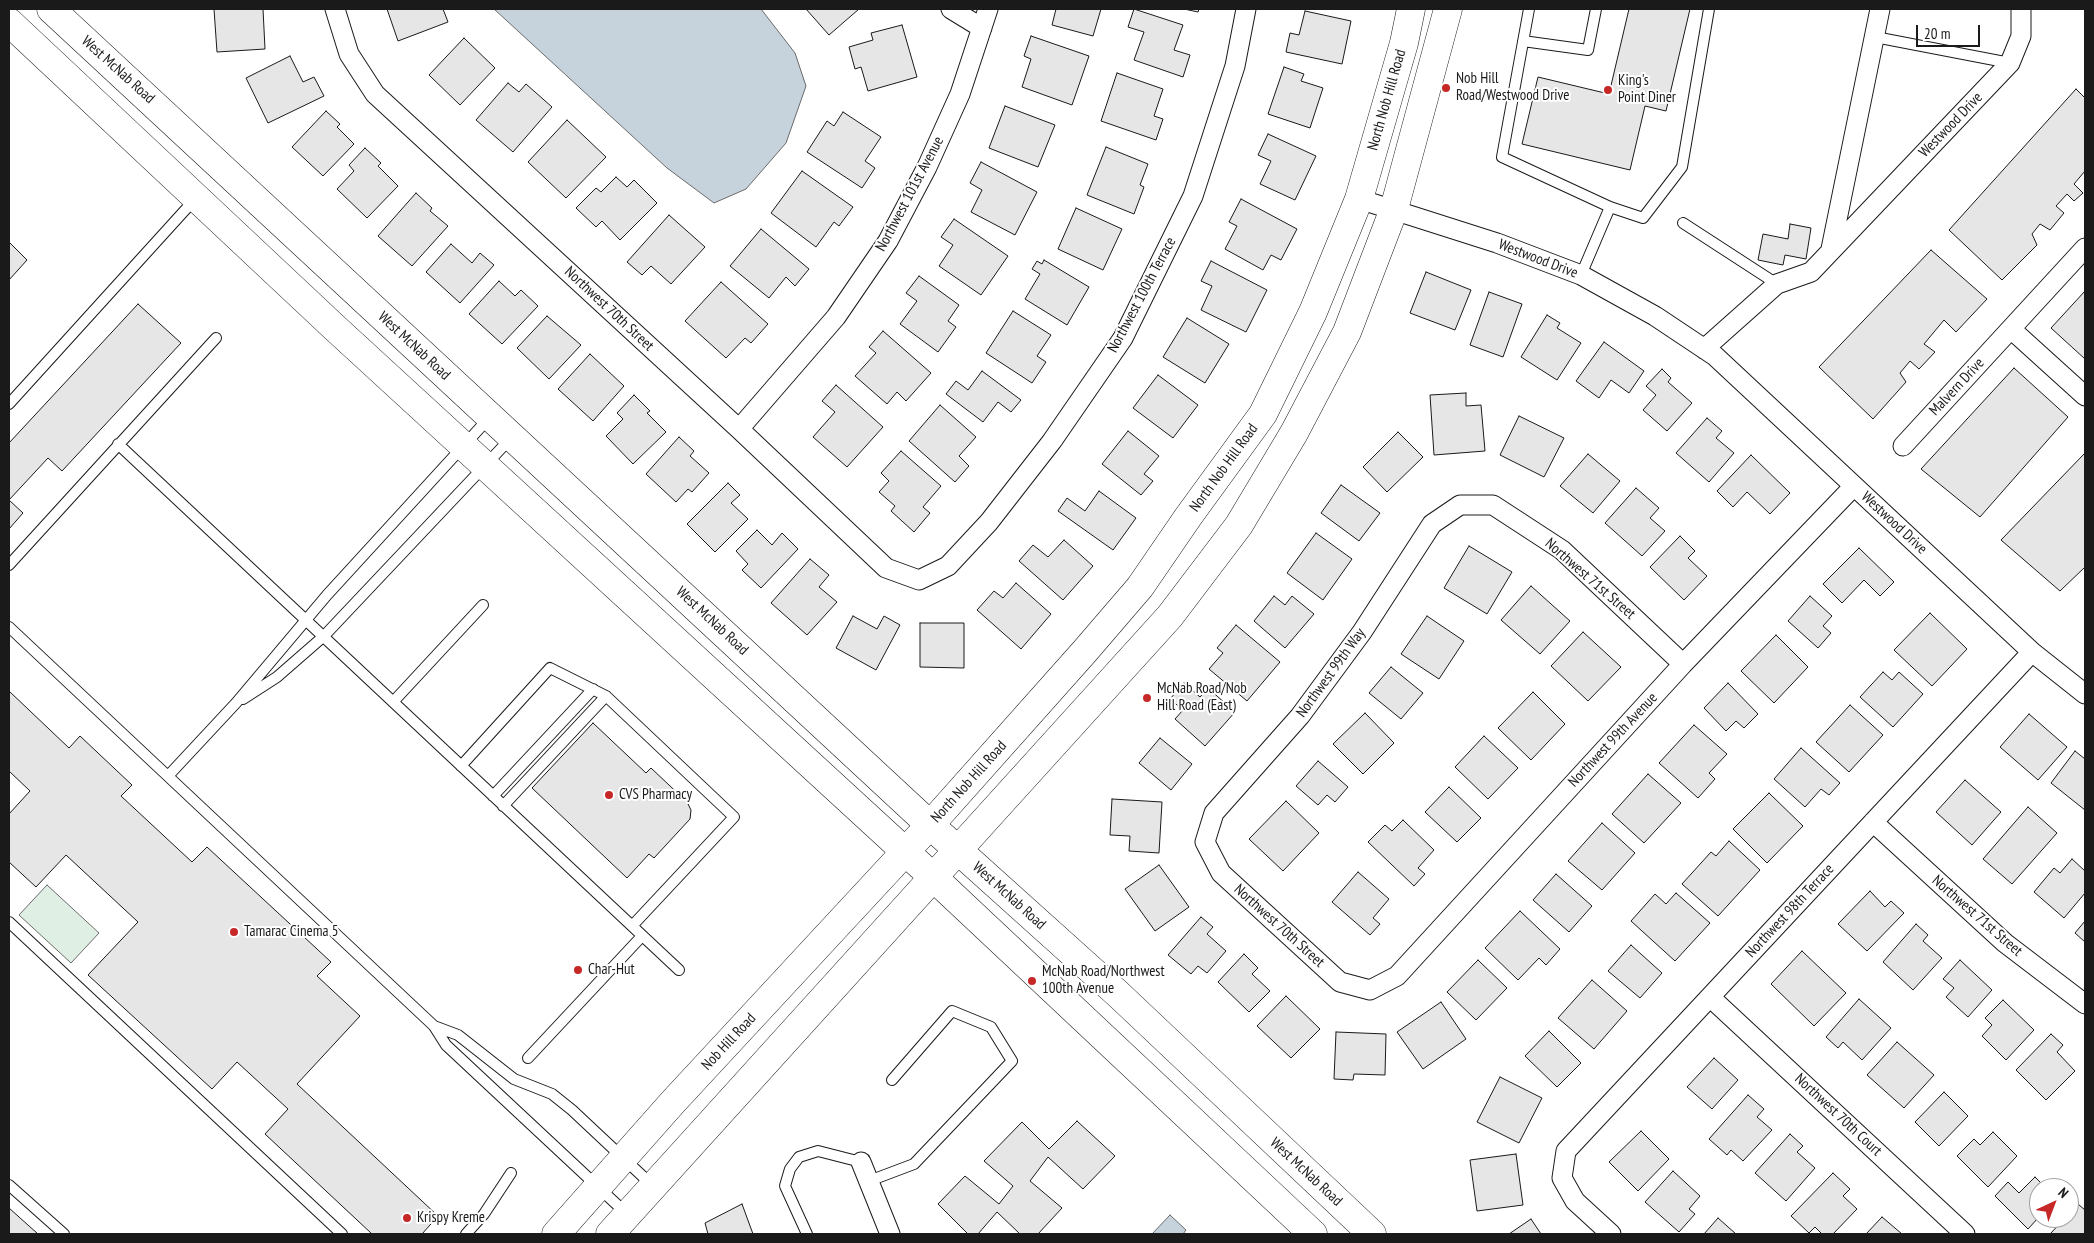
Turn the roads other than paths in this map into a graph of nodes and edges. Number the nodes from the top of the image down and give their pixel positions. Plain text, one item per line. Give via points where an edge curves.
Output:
1 (51, 9) edge
2 (335, 9) edge
3 (951, 9) edge
4 (988, 9) edge
5 (1246, 9) edge
6 (1410, 9) edge
7 (1448, 9) edge
8 (1529, 9) edge
9 (1596, 9) edge
10 (1709, 9) edge
11 (1880, 9) edge
12 (2021, 9) edge
13 (9, 22) edge
14 (982, 28) junction
15 (1875, 37) junction
16 (1523, 41) junction
17 (2010, 63) junction
18 (196, 197) junction
19 (1359, 200) junction
20 (1610, 207) junction
21 (1394, 209) junction
22 (1682, 223) dead end
23 (2085, 248) edge
24 (1832, 249) junction
25 (1581, 275) junction
26 (1777, 284) junction
27 (2011, 329) junction
28 (216, 338) dead end
29 (1704, 349) junction
30 (2085, 396) edge
31 (9, 404) edge
32 (490, 418) junction
33 (739, 429) junction
34 (512, 437) junction
35 (118, 444) junction
36 (463, 446) junction
37 (1903, 446) dead end
38 (485, 466) junction
39 (1854, 486) junction
40 (1460, 504) joint
41 (9, 564) edge
42 (919, 580) joint
43 (483, 606) dead end
44 (305, 620) junction
45 (9, 627) edge
46 (324, 636) junction
47 (2032, 652) junction
48 (1684, 664) junction
49 (593, 690) junction
50 (2085, 694) edge
51 (606, 696) junction
52 (392, 702) junction
53 (236, 703) junction
54 (461, 766) junction
55 (168, 776) junction
56 (493, 796) junction
57 (503, 806) junction
58 (1873, 822) junction
59 (930, 825) junction
60 (1205, 842) joint
61 (958, 850) junction
62 (905, 852) junction
63 (934, 878) junction
64 (9, 922) edge
65 (632, 926) junction
66 (642, 936) junction
67 (679, 970) dead end
68 (1370, 990) joint
69 (1710, 996) junction
70 (2085, 1004) edge
71 (434, 1026) junction
72 (528, 1058) dead end
73 (892, 1080) dead end
74 (623, 1157) junction
75 (861, 1162) joint
76 (511, 1173) dead end
77 (869, 1181) junction
78 (9, 1185) edge
79 (654, 1186) junction
80 (598, 1187) junction
81 (619, 1225) edge
82 (64, 1234) edge
83 (342, 1234) edge
84 (466, 1234) edge
85 (556, 1234) edge
86 (807, 1234) edge
87 (890, 1234) edge
88 (1313, 1234) edge
89 (1372, 1234) edge
90 (1611, 1234) edge
91 (1965, 1234) edge

1 - 32 main road, West McNab Road
2 - 33 street, Northwest 70th Street via 349,54 375,94
3 - 14 street
4 - 14 street, Northwest 101st Avenue
5 - 42 street, Northwest 100th Terrace via 1235,66 1193,196 1123,338 1052,441 988,522 948,566
6 - 19 main road, North Nob Hill Road via 1404,43
7 - 21 main road
8 - 16 lane
9 - 16 lane via 1588,50
10 - 20 lane via 1682,167 1643,218
11 - 15 street
12 - 17 street, Westwood Drive via 2021,36
13 - 18 main road
14 - 33 street, Northwest 101st Avenue via 960,94 888,241 836,318
15 - 17 lane
15 - 24 street
16 - 20 lane via 1502,157
17 - 24 street, Westwood Drive
18 - 31 lane
18 - 36 main road
19 - 21 street, Westwood Drive
19 - 59 main road, North Nob Hill Road via 1314,312 1263,414 1140,587
20 - 25 lane
21 - 25 street, Westwood Drive
21 - 61 main road via 1346,332 1294,433 1239,525 1170,616
22 - 26 lane
23 - 27 street, Malvern Drive
24 - 26 street, Westwood Drive via 1811,272
25 - 29 street, Westwood Drive via 1655,316
26 - 29 street, Westwood Drive
27 - 30 street
27 - 37 street, Malvern Drive
28 - 35 lane
29 - 39 street, Westwood Drive
32 - 34 main road, West McNab Road
32 - 36 lane
33 - 42 street, Northwest 70th Street via 886,568
34 - 38 lane
34 - 59 main road, West McNab Road
35 - 41 lane
35 - 44 lane
36 - 38 main road
36 - 44 lane
38 - 46 lane
38 - 62 main road
39 - 47 street, Westwood Drive
39 - 48 street, Northwest 99th Avenue
40 - 48 street, Northwest 71st Street via 1493,504 1562,550
40 - 60 street, Northwest 99th Way via 1432,524 1362,632 1300,716 1214,813
43 - 52 lane
44 - 46 lane
44 - 53 lane
45 - 55 lane
46 - 52 lane
46 - 53 lane via 277,677
47 - 50 street, Westwood Drive
47 - 58 street, Northwest 98th Terrace
48 - 68 street, Northwest 99th Avenue via 1397,976
49 - 51 lane
49 - 54 lane via 550,668
49 - 56 lane
51 - 57 lane
51 - 65 lane via 734,817
52 - 54 lane
53 - 55 lane
54 - 56 lane
55 - 71 lane
56 - 57 lane
57 - 65 lane
58 - 69 street, Northwest 98th Terrace
58 - 70 street, Northwest 71st Street via 2004,942
59 - 61 main road, West McNab Road
59 - 62 main road, North Nob Hill Road
60 - 68 street, Northwest 70th Street via 1221,873 1340,982
61 - 63 main road
61 - 89 main road, West McNab Road via 1118,994
62 - 63 main road
62 - 74 main road, Nob Hill Road
63 - 79 main road
63 - 88 main road
64 - 83 lane
65 - 66 lane
66 - 67 lane
66 - 72 lane
69 - 90 street, Northwest 98th Terrace via 1566,1151 1562,1178 1575,1201
69 - 91 street, Northwest 70th Court
71 - 74 lane via 458,1035 514,1079 552,1094
71 - 80 lane via 446,1045
73 - 77 lane via 952,1011 991,1027 1012,1060 914,1164
74 - 79 lane
74 - 80 main road, Nob Hill Road
75 - 77 street
75 - 86 lane via 818,1151 799,1157 790,1169 785,1186
76 - 84 lane via 484,1214
77 - 87 street
78 - 82 lane
79 - 81 main road
80 - 81 lane
80 - 85 main road, Nob Hill Road

